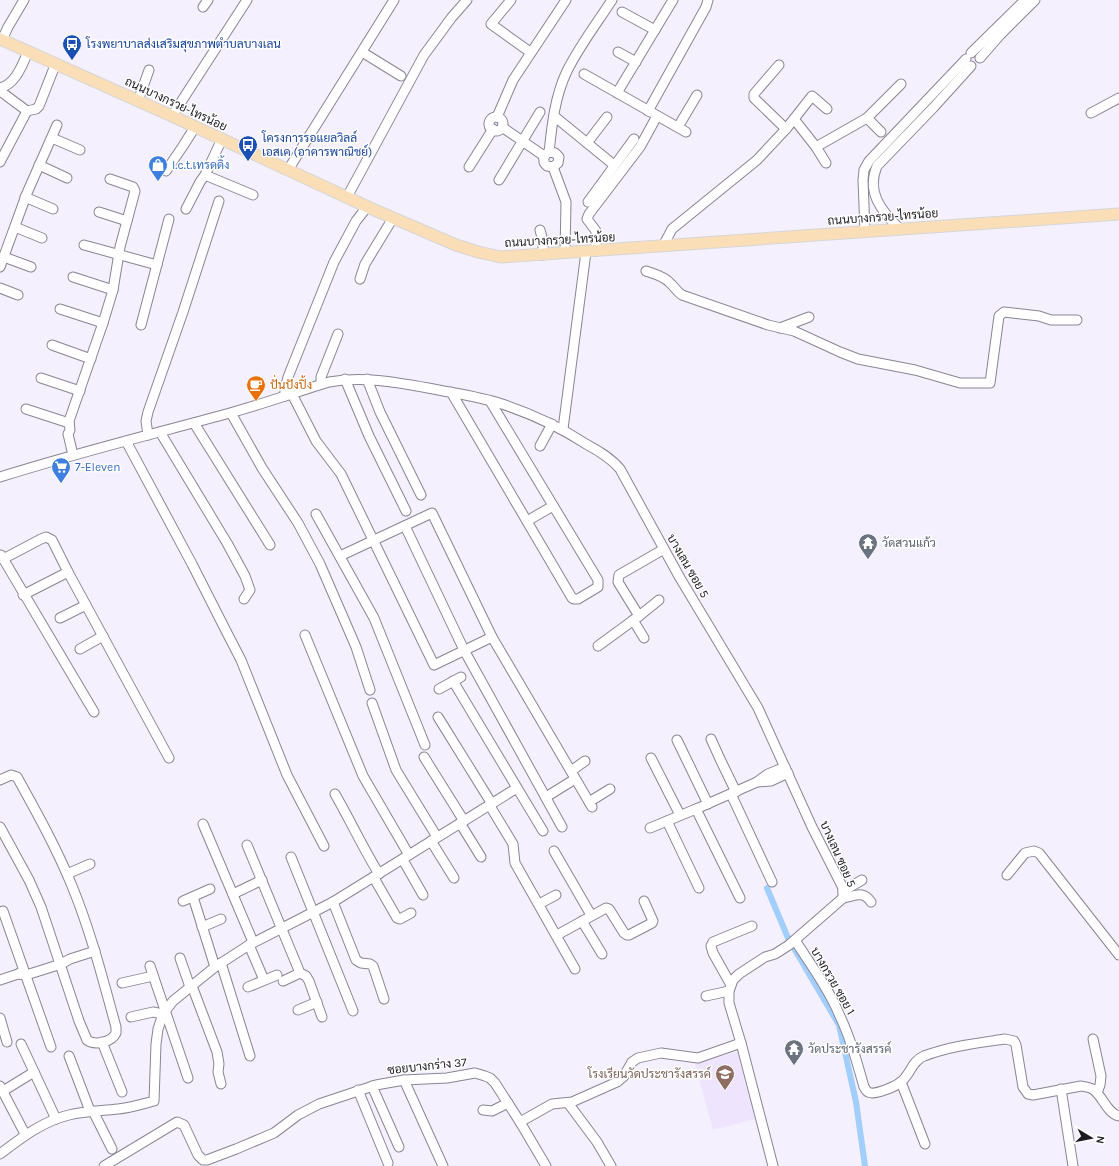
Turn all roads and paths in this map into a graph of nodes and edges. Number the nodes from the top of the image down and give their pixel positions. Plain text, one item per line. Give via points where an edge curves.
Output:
1 (24, 0) edge
2 (247, 0) edge
3 (394, 0) edge
4 (467, 0) edge
5 (511, 0) edge
6 (566, 0) edge
7 (612, 0) edge
8 (673, 0) edge
9 (707, 0) edge
10 (1025, 0) edge
11 (1035, 0) edge
12 (622, 12) dead end
13 (655, 30) junction
14 (998, 33) junction
15 (1, 39) edge
16 (28, 52) junction
17 (362, 52) junction
18 (530, 52) junction
19 (618, 52) dead end
20 (972, 59) junction
21 (636, 62) junction
22 (56, 64) junction
23 (779, 65) dead end
24 (149, 70) dead end
25 (584, 74) dead end
26 (400, 76) dead end
27 (901, 84) dead end
28 (0, 90) edge
29 (617, 93) junction
30 (697, 95) dead end
31 (1119, 98) edge
32 (927, 100) junction
33 (138, 101) junction
34 (933, 108) junction
35 (827, 109) dead end
36 (27, 111) junction
37 (648, 111) junction
38 (540, 112) dead end
39 (1091, 113) dead end
40 (172, 116) junction
41 (554, 116) junction
42 (657, 116) junction
43 (498, 117) junction
44 (607, 117) dead end
45 (867, 118) junction
46 (794, 119) junction
47 (57, 125) dead end
48 (194, 127) junction
49 (502, 127) junction
50 (786, 128) junction
51 (492, 129) junction
52 (881, 132) dead end
53 (52, 138) junction
54 (222, 139) junction
55 (634, 139) dead end
56 (888, 140) junction
57 (523, 141) junction
58 (587, 143) junction
59 (816, 147) junction
60 (894, 148) junction
61 (80, 150) dead end
62 (547, 154) junction
63 (0, 162) edge
64 (826, 163) dead end
65 (39, 165) junction
66 (614, 165) junction
67 (469, 167) dead end
68 (553, 167) junction
69 (288, 170) junction
70 (166, 171) dead end
71 (205, 175) junction
72 (67, 178) dead end
73 (110, 179) dead end
74 (499, 180) dead end
75 (253, 195) dead end
76 (874, 195) junction
77 (865, 196) junction
78 (25, 197) junction
79 (347, 197) junction
80 (219, 201) dead end
81 (588, 202) dead end
82 (367, 206) junction
83 (53, 209) dead end
84 (186, 209) dead end
85 (99, 212) dead end
86 (1119, 214) edge
87 (393, 218) junction
88 (169, 219) dead end
89 (127, 221) junction
90 (15, 227) junction
91 (900, 229) junction
92 (540, 230) dead end
93 (865, 231) junction
94 (42, 238) dead end
95 (84, 245) dead end
96 (663, 246) junction
97 (591, 251) junction
98 (565, 253) junction
99 (119, 255) junction
100 (542, 255) junction
101 (4, 257) junction
102 (157, 265) junction
103 (0, 267) edge
104 (31, 267) dead end
105 (646, 271) dead end
106 (73, 277) dead end
107 (360, 279) dead end
108 (0, 288) edge
109 (113, 290) junction
110 (18, 295) dead end
111 (60, 309) dead end
112 (809, 317) dead end
113 (1077, 320) dead end
114 (103, 323) junction
115 (141, 325) dead end
116 (780, 328) junction
117 (338, 334) dead end
118 (52, 344) dead end
119 (91, 359) junction
120 (41, 378) dead end
121 (367, 379) junction
122 (345, 380) junction
123 (321, 384) junction
124 (80, 391) junction
125 (451, 392) junction
126 (289, 395) junction
127 (490, 401) junction
128 (26, 409) dead end
129 (231, 413) junction
130 (194, 423) junction
131 (552, 424) junction
132 (70, 426) junction
133 (562, 429) junction
134 (160, 432) junction
135 (148, 435) junction
136 (126, 441) junction
137 (540, 446) dead end
138 (77, 454) junction
139 (0, 477) edge
140 (421, 495) dead end
141 (553, 506) junction
142 (406, 511) dead end
143 (316, 514) dead end
144 (527, 521) junction
145 (405, 526) junction
146 (373, 541) junction
147 (270, 545) dead end
148 (664, 548) junction
149 (340, 556) junction
150 (1, 557) edge
151 (68, 572) junction
152 (23, 595) junction
153 (244, 599) dead end
154 (659, 600) dead end
155 (86, 605) junction
156 (60, 618) dead end
157 (636, 618) junction
158 (103, 636) junction
159 (305, 636) dead end
160 (492, 637) junction
161 (644, 638) dead end
162 (598, 646) dead end
163 (80, 649) dead end
164 (464, 650) junction
165 (439, 689) dead end
166 (370, 690) dead end
167 (372, 703) dead end
168 (94, 712) dead end
169 (438, 717) dead end
170 (712, 739) dead end
171 (677, 740) dead end
172 (425, 744) dead end
173 (424, 757) dead end
174 (169, 758) dead end
175 (651, 758) dead end
176 (585, 761) dead end
177 (787, 770) junction
178 (573, 775) junction
179 (0, 780) edge
180 (517, 788) junction
181 (610, 789) dead end
182 (733, 793) junction
183 (334, 794) dead end
184 (546, 797) junction
185 (708, 804) junction
186 (491, 805) junction
187 (696, 809) junction
188 (680, 815) junction
189 (668, 821) junction
190 (462, 822) junction
191 (204, 824) dead end
192 (562, 826) dead end
193 (0, 828) edge
194 (650, 828) dead end
195 (543, 831) dead end
196 (434, 839) junction
197 (247, 845) dead end
198 (324, 846) dead end
199 (554, 851) dead end
200 (406, 857) junction
201 (481, 857) dead end
202 (291, 858) dead end
203 (90, 864) dead end
204 (67, 874) junction
205 (1007, 875) dead end
206 (376, 876) junction
207 (454, 878) dead end
208 (262, 880) junction
209 (862, 880) dead end
210 (772, 882) dead end
211 (699, 888) dead end
212 (210, 889) dead end
213 (233, 894) junction
214 (843, 894) junction
215 (423, 895) dead end
216 (556, 895) dead end
217 (192, 897) junction
218 (740, 898) dead end
219 (183, 901) dead end
220 (644, 901) dead end
221 (333, 902) junction
222 (871, 902) dead end
223 (539, 904) junction
224 (3, 911) dead end
225 (314, 912) junction
226 (411, 913) dead end
227 (591, 915) junction
228 (221, 919) dead end
229 (582, 920) junction
230 (752, 926) dead end
231 (202, 927) junction
232 (282, 928) junction
233 (557, 935) junction
234 (793, 942) junction
235 (251, 944) junction
236 (95, 951) junction
237 (602, 954) dead end
238 (1119, 955) edge
239 (180, 958) dead end
240 (60, 962) junction
241 (218, 965) junction
242 (150, 966) dead end
243 (575, 969) dead end
244 (23, 973) junction
245 (300, 973) junction
246 (153, 976) junction
247 (0, 980) edge
248 (264, 980) junction
249 (122, 983) dead end
250 (191, 986) junction
251 (248, 987) dead end
252 (730, 988) junction
253 (706, 996) dead end
254 (384, 999) dead end
255 (317, 1002) junction
256 (298, 1010) dead end
257 (353, 1010) dead end
258 (164, 1013) junction
259 (322, 1017) dead end
260 (0, 1018) edge
261 (131, 1018) dead end
262 (1093, 1038) dead end
263 (7, 1042) dead end
264 (102, 1042) junction
265 (741, 1043) junction
266 (21, 1044) dead end
267 (51, 1047) dead end
268 (69, 1056) dead end
269 (250, 1056) dead end
270 (34, 1072) junction
271 (188, 1078) dead end
272 (404, 1080) junction
273 (901, 1082) junction
274 (221, 1084) dead end
275 (372, 1086) junction
276 (1, 1089) edge
277 (1061, 1089) junction
278 (358, 1090) junction
279 (122, 1092) dead end
280 (1097, 1093) junction
281 (508, 1103) junction
282 (568, 1103) junction
283 (483, 1110) dead end
284 (92, 1111) junction
285 (1119, 1116) edge
286 (56, 1119) junction
287 (520, 1122) junction
288 (26, 1134) junction
289 (925, 1144) dead end
290 (399, 1147) dead end
291 (112, 1149) dead end
292 (0, 1154) edge
293 (388, 1163) dead end
294 (108, 1165) edge
295 (443, 1166) edge
296 (546, 1166) edge
297 (611, 1166) edge
298 (773, 1166) edge
299 (1073, 1166) edge

1 - 15 street
2 - 40 street
3 - 17 street
4 - 79 street via 424,55
5 - 18 street via 490,24
6 - 18 street
7 - 41 street via 583,42 567,72
8 - 13 street
9 - 37 street via 706,7
10 - 14 street
11 - 14 street
12 - 13 street
13 - 21 street
14 - 20 street
15 - 16 main road, ถนนบางกรวย-ไทรน้อย
16 - 22 main road, ถนนบางกรวย-ไทรน้อย
16 - 28 street via 11,83
17 - 26 street
17 - 69 street
18 - 43 street via 512,80
19 - 21 street
20 - 32 street
20 - 34 street
21 - 29 street
22 - 33 main road, ถนนบางกรวย-ไทรน้อย
22 - 36 street via 39,106
23 - 50 street via 754,94 754,98
24 - 33 street
25 - 29 street
27 - 45 street
28 - 36 street
29 - 37 street
30 - 42 street via 682,130
31 - 39 street
32 - 34 street
32 - 56 street
33 - 40 main road, ถนนบางกรวย-ไทรน้อย
34 - 60 street
35 - 46 street via 812,96
36 - 63 street
37 - 42 street
38 - 57 street
40 - 48 main road, ถนนบางกรวย-ไทรน้อย
41 - 58 street
41 - 62 street
42 - 97 street via 640,147 589,214 587,219 596,231
43 - 49 street via 503,122
43 - 51 street via 490,120
44 - 58 street
45 - 52 street
45 - 59 street
46 - 50 street
46 - 59 street
47 - 53 street
48 - 54 main road, ถนนบางกรวย-ไทรน้อย
48 - 70 street
49 - 51 street via 498,130
49 - 57 street
50 - 96 street via 757,160 672,229
51 - 67 street
53 - 61 street
53 - 65 street
54 - 69 main road, ถนนบางกรวย-ไทรน้อย
54 - 71 street
55 - 66 street
56 - 60 street
56 - 77 street via 869,160 864,170
57 - 62 street
57 - 74 street
58 - 66 street
59 - 64 street
60 - 76 street via 877,166 873,175
62 - 68 street via 544,162
62 - 68 street via 555,153 559,158
65 - 72 street
65 - 78 street
66 - 81 street
68 - 98 street via 566,202
69 - 79 main road, ถนนบางกรวย-ไทรน้อย
71 - 75 street
71 - 84 street
73 - 89 street via 135,188
76 - 77 street
76 - 91 street via 887,217
77 - 93 street
78 - 83 street
78 - 90 street
79 - 82 main road, ถนนบางกรวย-ไทรน้อย
80 - 135 street via 148,412
82 - 87 main road, ถนนบางกรวย-ไทรน้อย
82 - 126 street via 334,262 288,377 285,390
85 - 89 street
86 - 91 main road, ถนนบางกรวย-ไทรน้อย
87 - 100 main road, ถนนบางกรวย-ไทรน้อย via 478,252 501,257
87 - 107 street via 365,264
88 - 102 street
89 - 99 street
90 - 94 street
90 - 101 street
91 - 93 main road, ถนนบางกรวย-ไทรน้อย
92 - 100 street via 543,241
93 - 96 main road, ถนนบางกรวย-ไทรน้อย
95 - 99 street
96 - 97 main road, ถนนบางกรวย-ไทรน้อย
97 - 98 main road, ถนนบางกรวย-ไทรน้อย
97 - 133 street
98 - 100 main road, ถนนบางกรวย-ไทรน้อย
99 - 102 street
99 - 109 street
101 - 103 street
101 - 104 street
102 - 115 street
105 - 116 street via 665,278 676,292 682,295
106 - 109 street
108 - 110 street
109 - 114 street
111 - 114 street
112 - 116 street
113 - 116 street via 1051,320 1004,312 999,316 990,383 960,383 914,370 858,359 794,331
114 - 119 street
117 - 123 street via 321,377
118 - 119 street
119 - 124 street
120 - 124 street
121 - 122 street, บางเลน ซอย 5
121 - 125 street, บางเลน ซอย 5
121 - 140 street via 380,412
122 - 123 street, บางเลน ซอย 5
122 - 142 street
123 - 126 street, บางเลน ซอย 5
124 - 132 street
125 - 127 street, บางเลน ซอย 5
125 - 144 street
126 - 129 street, บางเลน ซอย 5
126 - 146 street via 316,441 341,474
127 - 131 street, บางเลน ซอย 5
127 - 141 street
128 - 132 street
129 - 130 street, บางเลน ซอย 5
129 - 166 street via 262,468 298,522 320,564 356,647
130 - 134 street, บางเลน ซอย 5
130 - 147 street
131 - 133 street, บางเลน ซอย 5
131 - 137 street
132 - 138 street via 68,434
133 - 148 street, บางเลน ซอย 5 via 615,463
134 - 135 street, บางเลน ซอย 5
134 - 153 street via 245,576 250,590
135 - 136 street, บางเลน ซอย 5
136 - 138 street, บางเลน ซอย 5
136 - 198 street via 241,660 287,775
138 - 139 street, บางเลน ซอย 5
141 - 144 street
141 - 144 street via 599,583 596,588 578,599 572,598
143 - 149 street
145 - 146 street
145 - 160 street via 432,513
145 - 164 street
146 - 149 street
146 - 164 street via 434,665
148 - 157 street via 623,571 618,577 618,582
148 - 177 street, บางเลน ซอย 5 via 752,696
149 - 172 street via 374,618
150 - 151 street via 46,537 52,540
150 - 152 street
151 - 152 street
151 - 155 street
152 - 168 street
154 - 157 street
155 - 156 street
155 - 158 street
157 - 161 street
157 - 162 street
158 - 163 street
158 - 174 street
159 - 200 street via 363,776
160 - 164 street
160 - 178 street
164 - 184 street
165 - 180 street via 457,679
167 - 196 street via 396,770
169 - 186 street
170 - 182 street
171 - 185 street
173 - 190 street
175 - 188 street
176 - 178 street
177 - 182 street via 771,781 758,782
177 - 214 street, บางเลน ซอย 5
178 - 181 street via 591,805
178 - 184 street
179 - 204 street via 12,775 17,777
180 - 186 street
180 - 195 street
182 - 185 street
182 - 210 street
183 - 206 street
184 - 192 street
185 - 187 street
186 - 190 street
186 - 223 street via 512,844 516,863
187 - 188 street
187 - 218 street
188 - 189 street
189 - 194 street
189 - 211 street
190 - 196 street
190 - 201 street
191 - 213 street
193 - 240 street via 35,893
196 - 200 street
196 - 207 street
197 - 208 street
199 - 227 street
200 - 206 street
200 - 215 street
202 - 225 street
203 - 204 street
204 - 236 street
205 - 238 street via 1025,853 1034,851 1039,854
206 - 221 street
206 - 226 street via 397,918
208 - 213 street
208 - 232 street
209 - 214 street
212 - 217 street
213 - 235 street
214 - 222 street via 862,894
214 - 234 street via 840,902
216 - 223 street
217 - 219 street
217 - 231 street
220 - 227 street via 653,921 630,935 624,933 609,909 602,908
221 - 225 street
221 - 254 street via 356,960 372,966
223 - 233 street
224 - 244 street
225 - 232 street
225 - 257 street
227 - 229 street
228 - 231 street
229 - 233 street
229 - 237 street
230 - 252 street via 713,942 711,946
231 - 241 street
232 - 235 street
232 - 245 street
233 - 243 street
234 - 252 street via 739,974
234 - 273 street, บางกรวย ซอย 1 via 823,983 839,1012 866,1090 874,1093
235 - 241 street
235 - 248 street
236 - 240 street
236 - 264 street via 116,1031 113,1038
239 - 250 street
240 - 244 street
240 - 264 street via 87,1040 92,1043
241 - 250 street
241 - 269 street
242 - 246 street
244 - 247 street
244 - 267 street
245 - 248 street
245 - 255 street via 309,981
246 - 249 street
246 - 258 street
248 - 251 street
250 - 258 street via 173,1001
250 - 274 street via 217,1052
252 - 253 street
252 - 265 street via 729,1003
255 - 256 street
255 - 259 street
258 - 261 street via 153,1012
258 - 271 street
258 - 284 street via 156,1044 154,1101 120,1109
260 - 263 street
262 - 280 street via 1101,1076
264 - 279 street
265 - 282 street via 698,1058 661,1053 638,1058 628,1066 622,1079
265 - 298 street
266 - 270 street
268 - 284 street
270 - 276 street
270 - 286 street
272 - 275 street, ซอยบางกร่าง 37
272 - 281 street, ซอยบางกร่าง 37 via 480,1074 496,1083
272 - 295 street
273 - 277 street via 922,1057 942,1050 1005,1039 1014,1041 1016,1045 1023,1087 1028,1094
273 - 289 street
275 - 278 street, ซอยบางกร่าง 37
275 - 290 street
276 - 288 street
277 - 280 street via 1081,1086 1093,1089
277 - 299 street
278 - 293 street
278 - 294 street, ซอยบางกร่าง 37 via 319,1104 274,1132 207,1160 198,1155 184,1125 176,1122
280 - 285 street via 1112,1112
281 - 283 street via 492,1111
281 - 287 street, ซอยบางกร่าง 37
282 - 287 street via 552,1104
282 - 297 street
284 - 286 street
284 - 291 street
286 - 288 street
287 - 296 street, ซอยบางกร่าง 37
288 - 292 street

